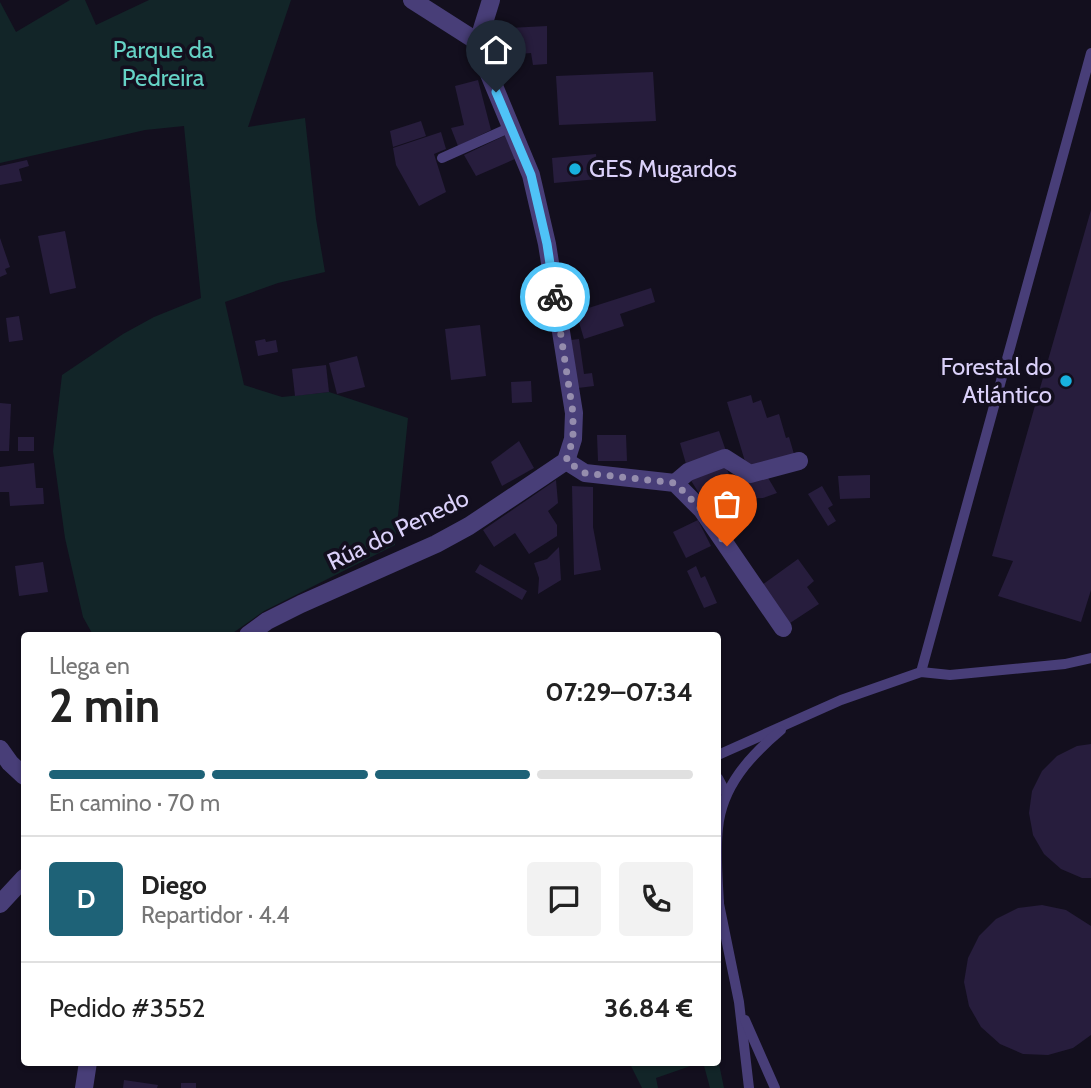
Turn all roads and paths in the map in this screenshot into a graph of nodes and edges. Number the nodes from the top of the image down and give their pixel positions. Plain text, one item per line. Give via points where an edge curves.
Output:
1 (412, 0) edge
2 (491, 0) edge
3 (478, 42) junction
4 (1091, 53) edge
5 (511, 127) junction
6 (442, 158) dead end
7 (566, 461) junction
8 (799, 461) dead end
9 (675, 483) junction
10 (783, 628) dead end
11 (252, 632) edge
12 (1091, 658) edge
13 (921, 672) junction
14 (791, 722) junction
15 (0, 749) edge
16 (721, 754) edge
17 (21, 772) edge
18 (721, 784) edge
19 (726, 793) junction
20 (721, 815) edge
21 (21, 881) edge
22 (0, 904) edge
23 (721, 916) edge
24 (739, 1002) junction
25 (87, 1066) edge
26 (84, 1088) edge
27 (749, 1088) edge
28 (775, 1088) edge

1 - 3 street
2 - 3 street
3 - 5 street
4 - 13 lane
5 - 6 lane
5 - 7 street via 531,175 547,244 573,413 573,439
7 - 9 street via 585,473
7 - 11 street, Rúa do Penedo via 436,544
8 - 9 street via 750,474 725,458 688,472
9 - 10 street via 702,510
12 - 13 lane via 950,676
13 - 14 lane
14 - 16 lane
14 - 19 lane via 755,752
15 - 17 street
18 - 19 lane
19 - 20 lane
21 - 22 street
23 - 24 lane
24 - 27 lane
24 - 28 lane
25 - 26 street

